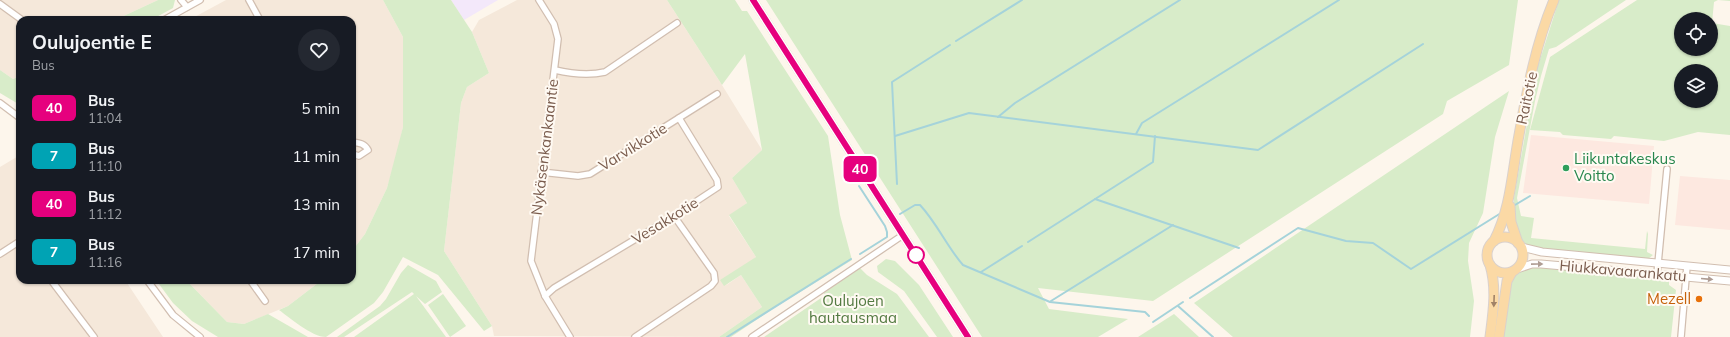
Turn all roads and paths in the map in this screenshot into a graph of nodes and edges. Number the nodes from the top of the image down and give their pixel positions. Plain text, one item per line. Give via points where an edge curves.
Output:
1 (181, 0) edge
2 (200, 0) edge
3 (249, 0) edge
4 (539, 0) edge
5 (753, 0) edge
6 (1554, 0) edge
7 (0, 4) edge
8 (187, 7) junction
9 (16, 16) edge
10 (171, 16) edge
11 (258, 16) edge
12 (677, 24) dead end
13 (555, 70) junction
14 (717, 94) dead end
15 (0, 103) edge
16 (16, 115) edge
17 (679, 118) junction
18 (356, 142) edge
19 (356, 155) edge
20 (1667, 169) dead end
21 (541, 172) junction
22 (1510, 197) junction
23 (674, 216) junction
24 (903, 235) junction
25 (1494, 241) junction
26 (16, 244) edge
27 (1519, 245) junction
28 (0, 254) edge
29 (1658, 263) junction
30 (1490, 265) junction
31 (1687, 266) junction
32 (1515, 270) junction
33 (1730, 270) edge
34 (1657, 274) junction
35 (1686, 277) junction
36 (1730, 281) edge
37 (54, 284) edge
38 (150, 284) edge
39 (253, 284) edge
40 (545, 296) junction
41 (265, 301) dead end
42 (94, 337) edge
43 (200, 337) edge
44 (570, 337) edge
45 (635, 337) edge
46 (752, 337) edge
47 (968, 337) edge
48 (1490, 337) edge
49 (1499, 337) edge
50 (1681, 337) edge

1 - 8 street
2 - 8 street
3 - 11 street
4 - 13 street, Nykäsenkankaantie via 554,24 558,39
5 - 24 street
6 - 22 main road, Raitotie via 1532,71 1518,136
7 - 9 street
8 - 10 street
12 - 13 street via 605,72 581,74
13 - 21 street, Nykäsenkankaantie
14 - 17 street, Varvikkotie
15 - 16 street
17 - 21 street, Varvikkotie via 590,174 578,176
17 - 23 street, Vesakkotie via 717,180 718,187
18 - 19 street via 368,150
20 - 29 street
21 - 40 street, Nykäsenkankaantie via 531,262
22 - 25 main road, Raitotie
22 - 27 main road, Raitotie via 1511,222
23 - 40 street, Vesakkotie via 554,288
23 - 45 street via 714,273 715,281 712,286
24 - 46 street
24 - 47 street
25 - 27 main road via 1506,237
25 - 30 main road via 1487,252
26 - 28 street
27 - 29 street, Hiukkavaarankatu via 1542,252
27 - 32 main road via 1523,251 1522,261
29 - 31 street, Hiukkavaarankatu
29 - 34 street
30 - 32 main road via 1497,272
30 -> 48 main road via 1494,280
31 - 33 street, Hiukkavaarankatu
31 - 35 street
32 -> 34 street, Hiukkavaarankatu via 1532,264 1541,264
32 - 49 main road via 1507,281
34 - 35 street, Hiukkavaarankatu
35 -> 36 street, Hiukkavaarankatu
35 - 50 street
37 - 42 street
38 - 43 street via 173,315
39 - 41 street
40 - 44 street, Nykäsenkankaantie

